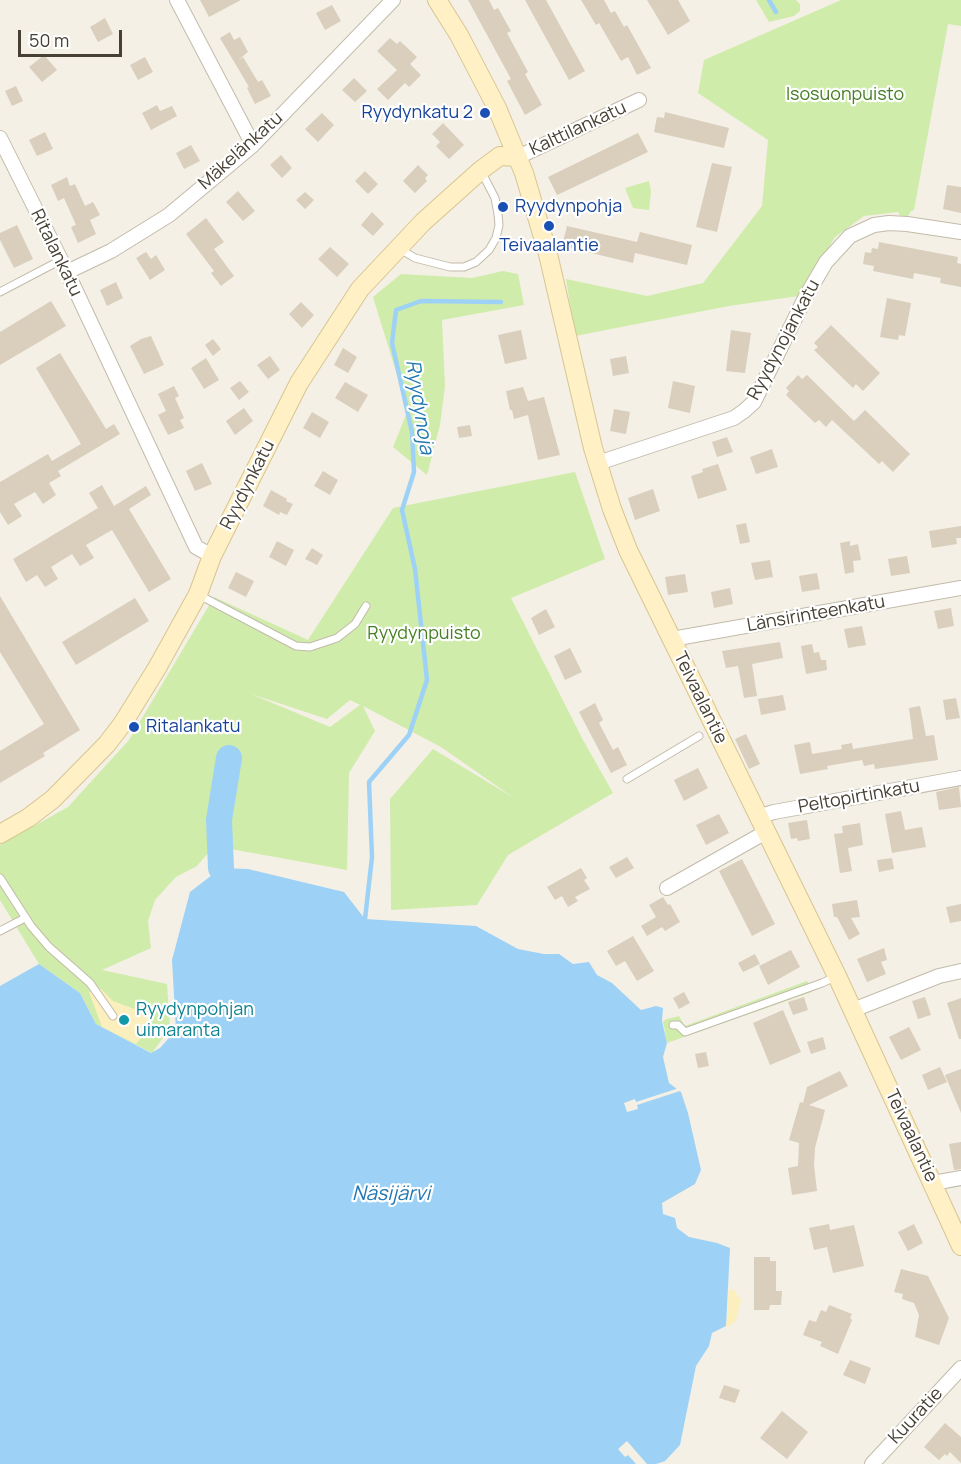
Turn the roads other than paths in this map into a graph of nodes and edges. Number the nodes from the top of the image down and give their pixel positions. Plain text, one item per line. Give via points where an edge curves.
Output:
1 (177, 0) edge
2 (393, 0) edge
3 (436, 0) edge
4 (639, 100) dead end
5 (253, 145) junction
6 (2, 148) edge
7 (518, 157) junction
8 (481, 170) junction
9 (961, 232) edge
10 (398, 247) junction
11 (64, 266) junction
12 (0, 292) edge
13 (598, 463) junction
14 (212, 556) junction
15 (961, 588) edge
16 (198, 594) junction
17 (366, 606) dead end
18 (672, 639) junction
19 (699, 736) dead end
20 (961, 778) edge
21 (627, 779) dead end
22 (762, 824) junction
23 (0, 834) edge
24 (0, 879) edge
25 (667, 888) dead end
26 (26, 918) junction
27 (0, 931) edge
28 (961, 971) edge
29 (837, 976) junction
30 (853, 1010) junction
31 (113, 1016) dead end
32 (673, 1025) dead end
33 (961, 1178) edge
34 (933, 1183) junction
35 (961, 1246) edge
36 (961, 1368) edge
37 (872, 1464) edge

1 - 5 street
2 - 5 street, Mäkelänkatu
3 - 7 main road, Teivaalantie via 481,77
4 - 7 street, Kalttilankatu
5 - 11 street, Mäkelänkatu via 169,215 111,252
6 - 11 street, Ritalankatu
7 - 8 main road, Ryydynkatu via 500,156
7 - 13 main road, Teivaalantie via 548,254
8 - 10 main road, Ryydynkatu
8 - 10 lane via 495,198 499,225 489,250 476,262 450,267 415,258
9 - 13 street, Ryydynojankatu via 889,223 850,236 826,262 806,296 754,402 734,418
10 - 14 main road, Ryydynkatu via 360,289 312,361
11 - 12 lane
11 - 14 street, Ritalankatu via 196,547
13 - 18 main road, Teivaalantie via 628,550
14 - 16 main road, Ryydynkatu
15 - 18 street, Länsirinteenkatu
16 - 17 lane via 296,645 310,647 338,638 355,624
16 - 23 main road, Ryydynkatu via 157,668 107,744 53,799
18 - 22 main road, Teivaalantie
19 - 21 lane
20 - 22 street, Peltopirtinkatu via 774,812
22 - 25 street, Peltopirtinkatu
22 - 29 main road, Teivaalantie
24 - 26 lane
26 - 27 lane
26 - 31 lane via 49,947 90,983
28 - 30 street
29 - 30 main road, Teivaalantie
29 - 32 lane via 685,1032
30 - 34 main road, Teivaalantie
33 - 34 street
34 - 35 main road, Teivaalantie
36 - 37 street, Kuuratie

